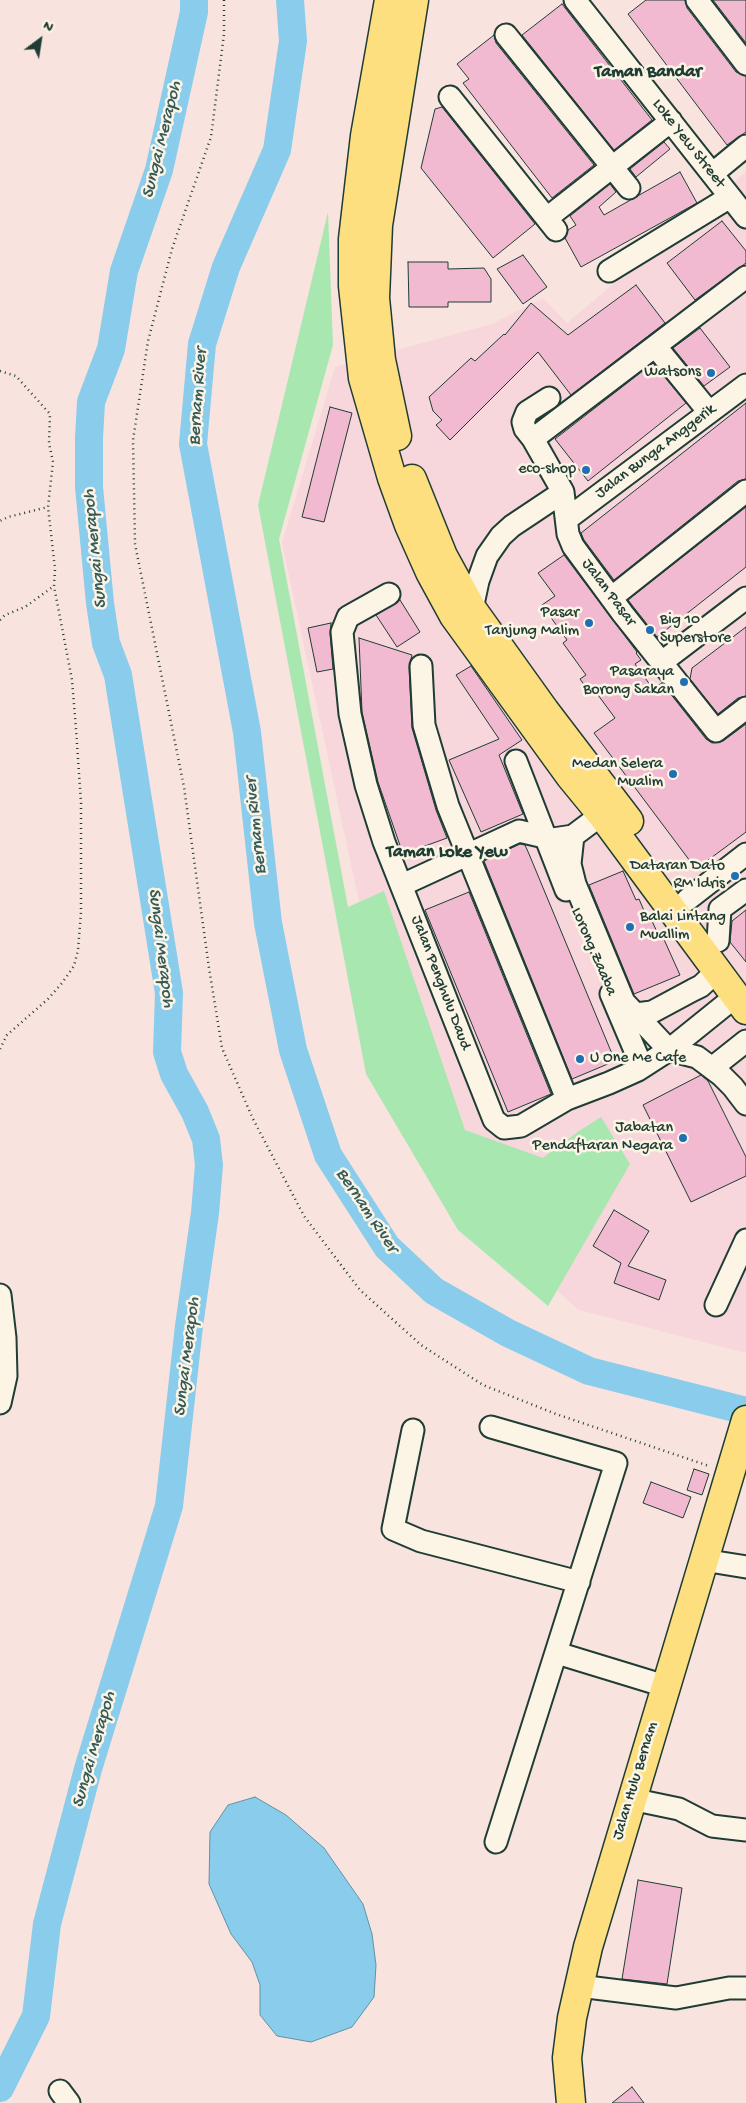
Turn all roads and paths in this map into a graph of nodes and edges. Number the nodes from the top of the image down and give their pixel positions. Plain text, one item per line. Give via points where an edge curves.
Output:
1 (224, 0) edge
2 (389, 0) edge
3 (414, 0) edge
4 (575, 0) edge
5 (697, 0) edge
6 (506, 34) dead end
7 (746, 64) edge
8 (450, 97) dead end
9 (671, 121) junction
10 (746, 146) edge
11 (612, 167) junction
12 (712, 174) junction
13 (629, 188) dead end
14 (730, 197) junction
15 (746, 217) edge
16 (609, 271) dead end
17 (746, 277) edge
18 (656, 347) junction
19 (0, 371) edge
20 (746, 385) edge
21 (549, 398) dead end
22 (709, 412) junction
23 (533, 439) junction
24 (746, 490) edge
25 (563, 492) junction
26 (48, 508) junction
27 (567, 518) junction
28 (0, 521) edge
29 (54, 586) junction
30 (389, 594) dead end
31 (611, 598) junction
32 (746, 599) edge
33 (472, 609) junction
34 (0, 620) edge
35 (662, 662) junction
36 (421, 666) dead end
37 (746, 708) edge
38 (516, 761) dead end
39 (609, 809) junction
40 (573, 836) junction
41 (544, 837) junction
42 (468, 854) junction
43 (746, 854) edge
44 (402, 885) junction
45 (746, 890) edge
46 (687, 900) junction
47 (718, 941) junction
48 (717, 971) junction
49 (743, 995) edge
50 (636, 1014) junction
51 (746, 1040) edge
52 (0, 1049) edge
53 (669, 1050) junction
54 (642, 1067) junction
55 (712, 1068) junction
56 (567, 1099) junction
57 (746, 1104) edge
58 (746, 1240) edge
59 (0, 1295) edge
60 (716, 1305) dead end
61 (0, 1403) edge
62 (746, 1420) edge
63 (492, 1427) dead end
64 (413, 1430) dead end
65 (731, 1468) junction
66 (703, 1560) junction
67 (746, 1567) edge
68 (579, 1582) junction
69 (557, 1653) junction
70 (665, 1686) junction
71 (631, 1799) junction
72 (746, 1830) edge
73 (496, 1842) dead end
74 (579, 1986) junction
75 (746, 1988) edge
76 (571, 2103) edge

1 - 65 path via 224,34 212,137 172,249 148,341 133,440 135,544 184,787 222,1048 253,1119 304,1216 360,1290 421,1345 483,1385 556,1414
2 - 39 main road via 365,136 353,239 353,286 363,378 409,525 454,616 570,776
3 - 33 main road via 378,225 375,298 381,360 394,427 419,500 443,556
4 - 9 street, Loke Yew Street
5 - 7 street
6 - 11 street
8 - 11 street via 551,224
9 - 11 street
9 - 12 street, Loke Yew Street
10 - 12 street
11 - 13 street
12 - 14 street, Loke Yew Street
14 - 15 street, Loke Yew Street
14 - 16 street
17 - 18 street
18 - 22 street
18 - 23 street
19 - 26 path via 16,376 50,414 49,443 53,462
20 - 22 street, Jalan Bunga Anggerik
21 - 23 street via 528,412 523,422
22 - 27 street, Jalan Bunga Anggerik
23 - 25 street
24 - 31 street
25 - 27 street, Jalan Pasar
25 - 33 street via 501,536 487,556
26 - 28 path via 8,516
26 - 29 path
27 - 31 street, Jalan Pasar via 573,546
29 - 34 path
29 - 52 path via 72,680 81,803 78,950 74,966 62,983 7,1035
30 - 44 street, Jalan Penghulu Daud via 348,617 342,632 342,644 350,714 366,785
31 - 35 street, Jalan Pasar
32 - 35 street
33 - 39 main road via 545,711
35 - 37 street, Jalan Pasar via 716,731
36 - 42 street via 424,725 448,806
38 - 41 street, Lorong Zaaba
39 - 40 street
39 - 46 main road
39 - 48 main road
40 - 41 street
40 - 50 street via 570,864 575,884 624,1002
41 - 42 street via 519,830
41 - 54 street, Lorong Zaaba
42 - 44 street
42 - 56 street
43 - 46 street
44 - 56 street, Jalan Penghulu Daud via 494,1120 504,1128 521,1126
45 - 47 street via 720,909
46 - 47 main road
47 - 49 main road
48 - 49 main road
48 - 50 street via 701,986 652,1012
49 - 53 street, Jalan Penghulu Daud
50 - 53 street
51 - 55 street
53 - 54 street, Jalan Penghulu Daud
53 - 55 street via 697,1056
54 - 56 street, Jalan Penghulu Daud
55 - 57 street
58 - 60 street
59 - 61 street via 6,1338 6,1376
62 - 65 main road, Jalan Hulu Bernam
63 - 68 street via 616,1463
64 - 68 street via 393,1529 421,1540
65 - 66 main road, Jalan Hulu Bernam
66 - 67 street
66 - 70 main road, Jalan Hulu Bernam
68 - 69 street
69 - 70 street
69 - 73 street
70 - 71 main road, Jalan Hulu Bernam
71 - 72 street via 679,1808 712,1826
71 - 74 main road, Jalan Hulu Bernam via 595,1919
74 - 75 street via 676,1998
74 - 76 main road, Jalan Hulu Bernam via 568,2058

